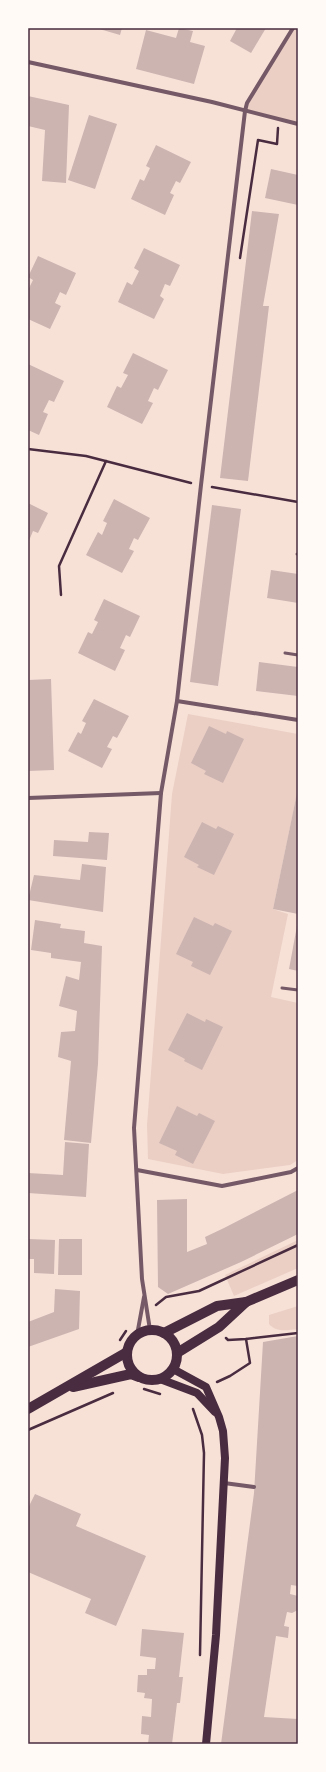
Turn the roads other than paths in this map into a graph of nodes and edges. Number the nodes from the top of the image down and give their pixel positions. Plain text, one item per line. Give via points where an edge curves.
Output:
1 (293, 28) edge
2 (28, 62) edge
3 (245, 111) junction
4 (298, 124) edge
5 (286, 653) dead end
6 (298, 655) edge
7 (177, 701) junction
8 (298, 720) edge
9 (161, 793) junction
10 (28, 798) edge
11 (282, 988) dead end
12 (298, 990) edge
13 (298, 1168) edge
14 (137, 1170) junction
15 (298, 1280) edge
16 (144, 1294) junction
17 (246, 1302) junction
18 (150, 1330) junction
19 (164, 1333) junction
20 (137, 1335) junction
21 (126, 1352) junction
22 (177, 1354) junction
23 (173, 1369) junction
24 (142, 1379) junction
25 (160, 1380) junction
26 (61, 1390) junction
27 (28, 1409) edge
28 (219, 1417) junction
29 (224, 1483) junction
30 (254, 1487) dead end
31 (206, 1744) edge

1 - 3 street via 247,103
2 - 3 street
3 - 4 street
3 - 7 street
5 - 6 lane
7 - 8 street
7 - 9 street
9 - 10 street
9 - 14 street via 134,1128
11 - 12 lane
13 - 14 street via 291,1172 222,1186
14 - 16 street
15 - 17 main road
16 - 18 street
16 - 20 street
17 - 19 main road via 217,1306
17 - 22 main road via 219,1327
18 - 19 main road
18 - 20 main road
19 - 22 main road via 173,1342
20 - 21 main road via 130,1342
21 - 24 main road via 133,1373
21 - 26 main road
22 - 23 main road
23 - 25 main road
23 - 28 main road via 206,1387
24 - 25 main road
24 - 26 main road via 131,1374
25 - 28 main road via 197,1393
26 - 27 main road
28 - 29 main road via 223,1431
29 - 30 street
29 - 31 main road via 216,1635

